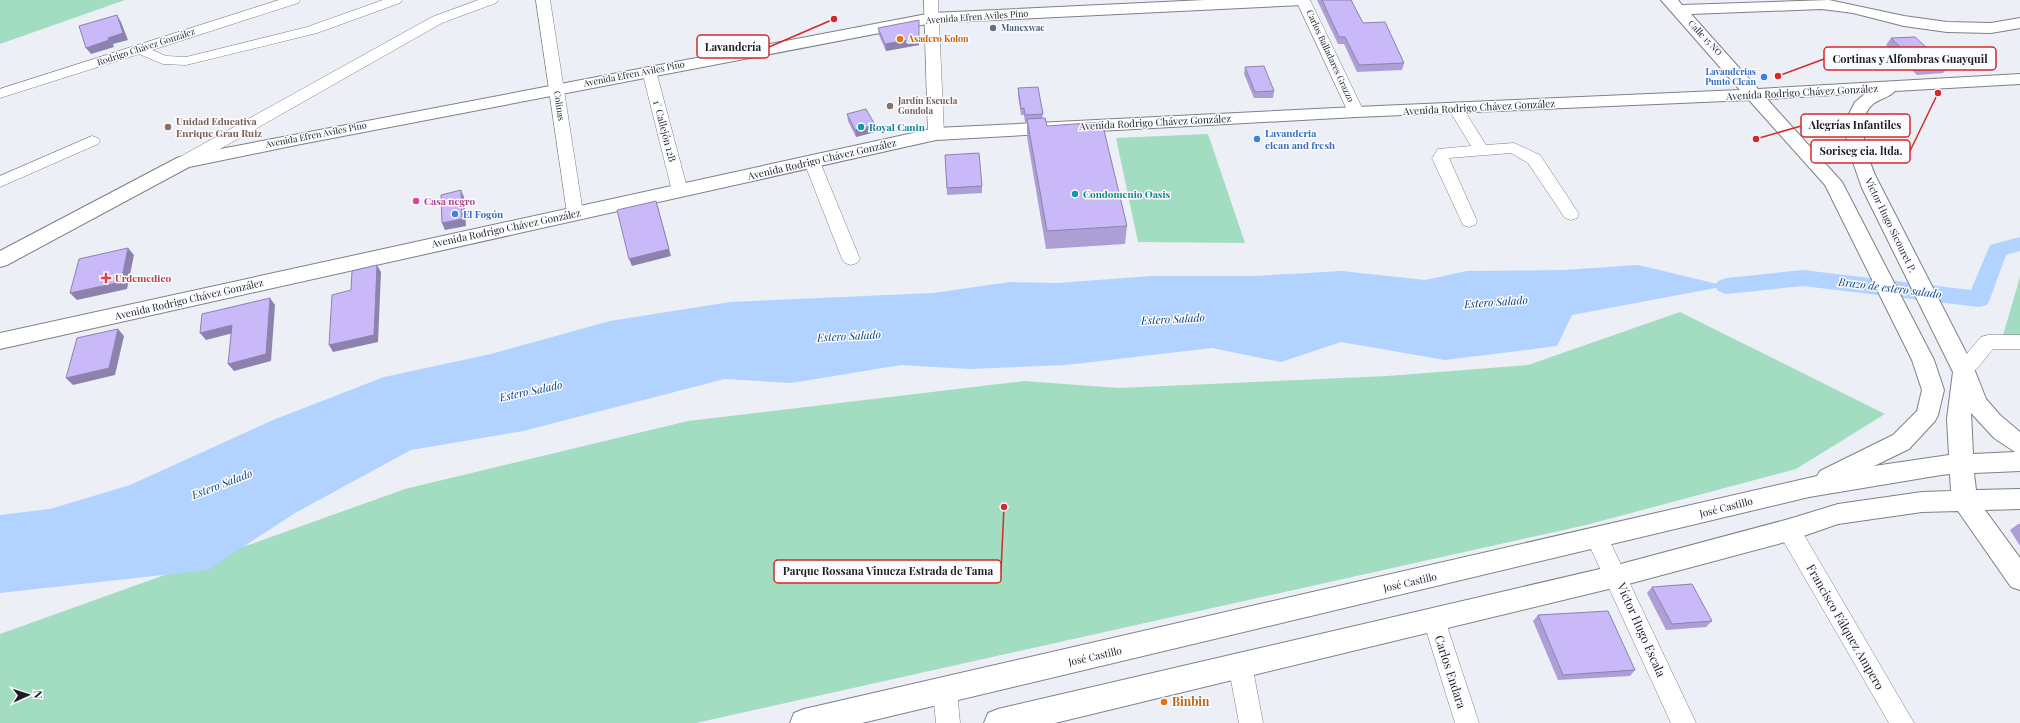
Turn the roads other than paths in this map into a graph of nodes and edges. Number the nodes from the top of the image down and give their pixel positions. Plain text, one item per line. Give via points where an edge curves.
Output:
1 (293, 0) edge
2 (395, 0) edge
3 (491, 0) edge
4 (543, 0) edge
5 (931, 0) edge
6 (1303, 0) edge
7 (1674, 5) edge
8 (932, 18) junction
9 (2020, 23) edge
10 (139, 49) junction
11 (649, 71) junction
12 (2020, 80) edge
13 (1900, 86) junction
14 (556, 90) junction
15 (0, 94) edge
16 (1756, 94) junction
17 (1456, 108) junction
18 (1356, 112) junction
19 (936, 134) junction
20 (92, 141) dead end
21 (1481, 150) junction
22 (184, 162) junction
23 (812, 162) junction
24 (0, 182) edge
25 (680, 191) junction
26 (576, 213) junction
27 (1572, 214) dead end
28 (1469, 221) dead end
29 (851, 259) dead end
30 (0, 260) edge
31 (0, 341) edge
32 (2020, 342) edge
33 (1961, 364) junction
34 (2020, 444) edge
35 (2020, 460) edge
36 (1962, 464) junction
37 (1809, 487) junction
38 (2020, 499) edge
39 (1964, 500) junction
40 (1789, 530) junction
41 (1598, 538) junction
42 (1617, 576) junction
43 (2020, 579) edge
44 (1434, 620) junction
45 (1240, 664) junction
46 (945, 691) junction
47 (804, 723) edge
48 (948, 723) edge
49 (998, 723) edge
50 (1251, 723) edge
51 (1467, 723) edge
52 (1684, 723) edge
53 (1902, 723) edge

1 - 10 street, Rodrigo Chávez González
2 - 10 street via 318,28 186,61 163,60
3 - 22 street via 437,20
4 - 14 street, Colinas
5 - 8 street
6 - 8 street, Avenida Efren Aviles Pino
6 - 18 street, Carlos Balladares Grazzo
7 - 9 street via 1822,4 1938,26 1992,27
7 - 16 street, Calle 15 NO
8 - 11 street, Avenida Efren Aviles Pino
8 - 19 street
10 - 15 street, Rodrigo Chávez González
11 - 14 street, Avenida Efren Aviles Pino
11 - 25 street, 1° Callejón 12B
12 - 13 street, Avenida Rodrigo Chávez González
13 - 16 street, Avenida Rodrigo Chávez González
13 - 33 street, Víctor Hugo Sicouret P. via 1870,96 1863,103 1857,115 1855,134 1858,151 1870,185
14 - 22 street, Avenida Efren Aviles Pino
14 - 26 street, Colinas
16 - 17 street, Avenida Rodrigo Chávez González
16 - 37 street via 1833,182 1924,360 1933,390 1927,415 1901,442
17 - 18 street, Avenida Rodrigo Chávez González
17 - 21 street
18 - 19 street, Avenida Rodrigo Chávez González
19 - 23 street, Avenida Rodrigo Chávez González
20 - 24 street
21 - 27 street via 1514,148 1534,159
21 - 28 street via 1444,153 1440,158
22 - 30 street, Avenida Efren Aviles Pino
23 - 25 street, Avenida Rodrigo Chávez González
23 - 29 street
25 - 26 street, Avenida Rodrigo Chávez González
26 - 31 street, Avenida Rodrigo Chávez González
32 - 33 street via 1988,342
33 - 34 street, Víctor Hugo Sicouret P. via 1977,404 1993,424
33 - 36 street via 1959,419
35 - 36 street, José Castillo
36 - 37 street, José Castillo via 1941,465
36 - 39 street
37 - 41 street, José Castillo
38 - 39 street
39 - 40 street via 1922,502 1838,514
39 - 43 street
40 - 42 street
40 - 53 street, Francisco Fálquez Ampero
41 - 42 street, Víctor Hugo Escala
41 - 46 street, José Castillo
42 - 44 street
42 - 52 street, Víctor Hugo Escala
44 - 45 street
44 - 51 street, Carlos Endara
45 - 49 street
45 - 50 street
46 - 47 street, José Castillo
46 - 48 street

